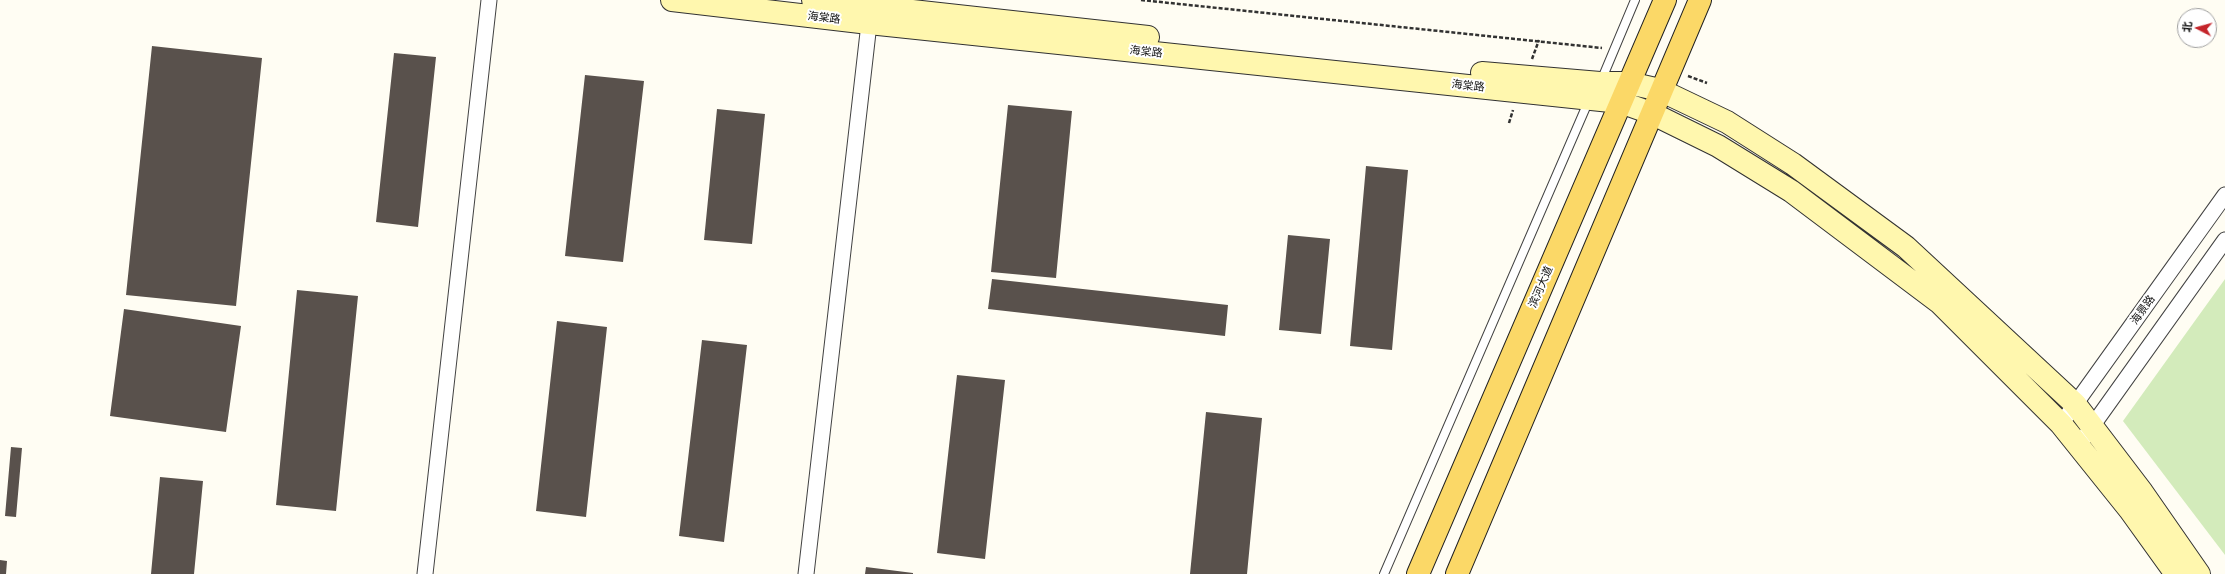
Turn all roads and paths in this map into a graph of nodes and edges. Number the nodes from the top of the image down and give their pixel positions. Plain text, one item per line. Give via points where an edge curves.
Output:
1 (489, 0) edge
2 (672, 0) edge
3 (813, 0) edge
4 (1141, 0) edge
5 (1635, 0) edge
6 (1665, 0) edge
7 (1700, 0) edge
8 (871, 10) edge
9 (1614, 49) junction
10 (1669, 69) junction
11 (1707, 83) dead end
12 (1660, 90) junction
13 (1595, 91) junction
14 (1624, 92) junction
15 (1651, 113) junction
16 (2225, 195) edge
17 (2225, 240) edge
18 (2075, 404) junction
19 (2061, 424) junction
20 (2092, 426) junction
21 (2078, 446) junction
22 (425, 574) edge
23 (806, 574) edge
24 (1384, 574) edge
25 (1418, 574) edge
26 (1457, 574) edge
27 (2176, 574) edge
28 (2199, 574) edge

1 - 22 street
2 - 8 street, 海棠路
3 - 8 street, 海棠路
4 - 9 path
5 - 9 lane
6 - 14 main road, 滨河大道
7 - 10 main road
8 - 13 street, 海棠路 via 1461,71
8 - 23 street
9 - 13 lane
10 - 11 path
10 - 12 main road
12 - 14 street
12 - 15 main road
12 - 18 street via 1727,122 1793,164 1906,247
13 - 14 street, 海棠路
13 - 24 lane
14 - 15 street
14 - 25 main road, 滨河大道
15 - 19 street via 1718,146 1791,191 1940,303
15 - 26 main road
16 - 18 street, 海景路
17 - 20 street
18 - 19 street, 海景路
18 - 20 street
19 - 21 street
20 - 21 street
20 - 28 street
21 - 27 street via 2130,510

